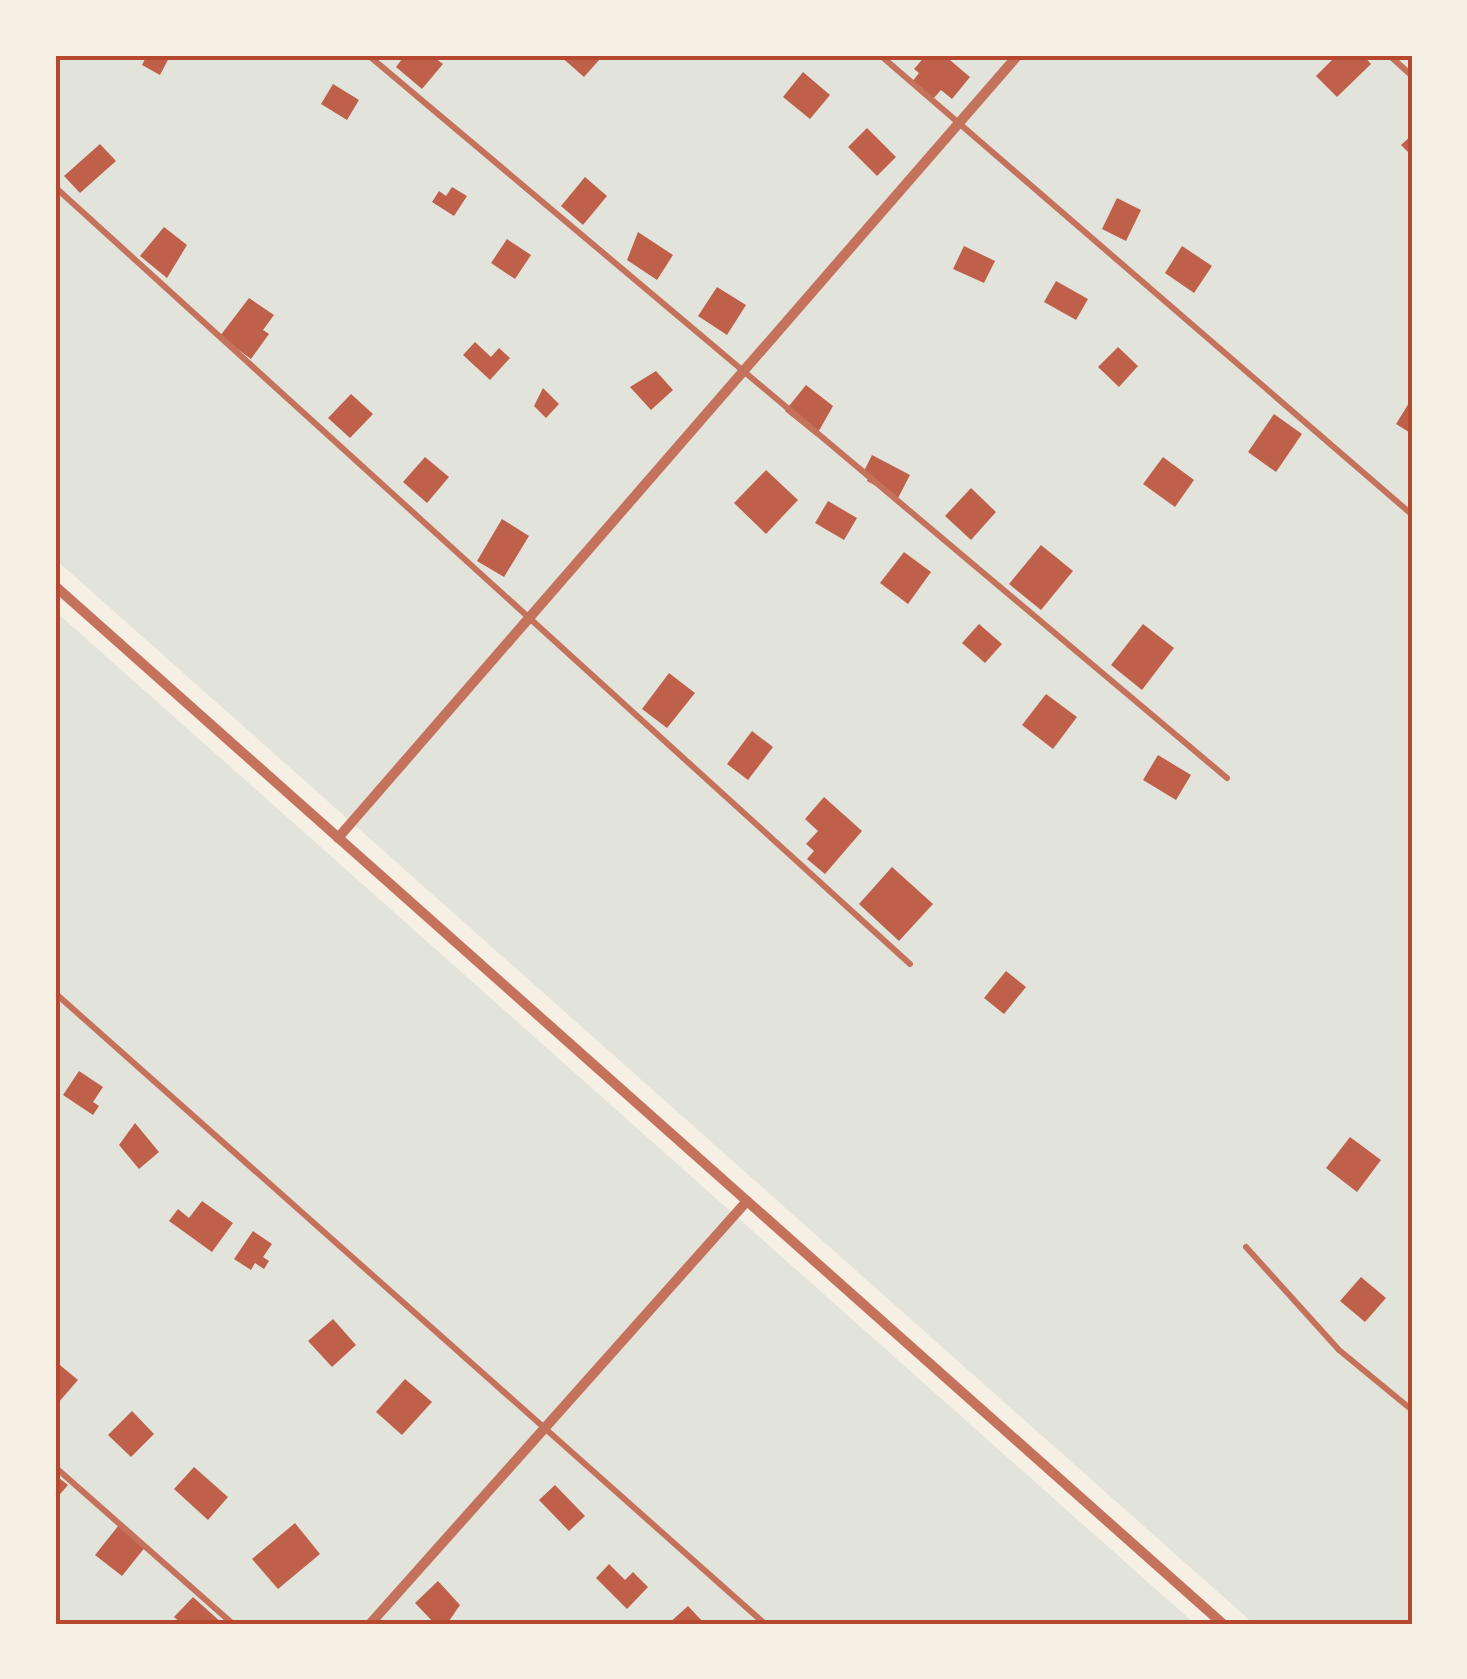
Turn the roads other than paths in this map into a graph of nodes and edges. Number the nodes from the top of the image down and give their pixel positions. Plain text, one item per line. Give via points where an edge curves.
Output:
1 (368, 55) edge
2 (880, 55) edge
3 (1018, 55) edge
4 (1389, 55) edge
5 (1412, 76) edge
6 (959, 123) junction
7 (55, 187) edge
8 (744, 371) junction
9 (1409, 512) dead end
10 (55, 586) edge
11 (529, 618) junction
12 (1227, 778) dead end
13 (338, 838) junction
14 (910, 964) dead end
15 (55, 993) edge
16 (747, 1201) junction
17 (1246, 1247) dead end
18 (1412, 1410) edge
19 (542, 1430) junction
20 (55, 1467) edge
21 (234, 1624) edge
22 (370, 1624) edge
23 (765, 1624) edge
24 (1223, 1624) edge

1 - 8 lane
2 - 6 lane
3 - 6 street
4 - 5 lane
6 - 8 street
6 - 9 lane
7 - 11 lane
8 - 11 street
8 - 12 lane
10 - 13 street
11 - 13 street
11 - 14 lane
13 - 16 street
15 - 19 lane
16 - 19 street
16 - 24 street
17 - 18 lane via 1339,1350
19 - 22 street
19 - 23 lane
20 - 21 lane

